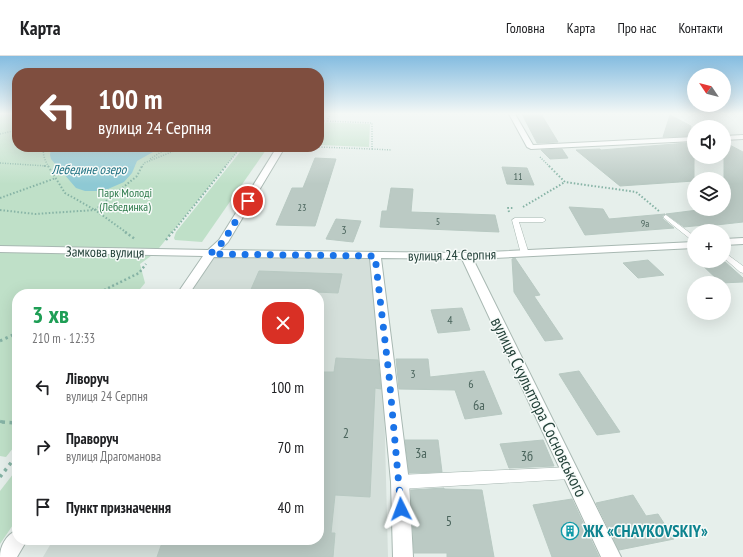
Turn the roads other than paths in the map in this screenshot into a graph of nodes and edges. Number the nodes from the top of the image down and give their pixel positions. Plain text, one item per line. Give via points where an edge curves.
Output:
1 (525, 137) edge
2 (687, 139) edge
3 (278, 152) edge
4 (666, 217) road end
5 (543, 220) dead end
6 (687, 234) edge
7 (743, 240) edge
8 (731, 241) edge
9 (687, 245) edge
10 (0, 249) edge
11 (210, 254) junction
12 (525, 254) junction
13 (375, 256) junction
14 (466, 256) junction
15 (731, 260) edge
16 (743, 270) edge
17 (186, 289) edge
18 (570, 473) junction
19 (400, 482) junction
20 (14, 545) edge
21 (6, 557) edge
22 (403, 557) edge
23 (611, 557) edge

1 - 2 street via 531,147
3 - 11 street via 223,242
4 - 6 lane
5 - 12 lane via 515,220
7 - 8 street
9 - 12 street, вулиця 24 Серпня
10 - 11 street, Замкова вулиця
11 - 13 street, вулиця 24 Серпня
11 - 17 street
12 - 14 street, вулиця 24 Серпня
13 - 14 street, вулиця 24 Серпня
13 - 19 street
14 - 18 street, вулиця Скульптора Сосновського
15 - 16 lane
18 - 19 lane
18 - 23 street, вулиця Скульптора Сосновського
19 - 22 street
20 - 21 street

